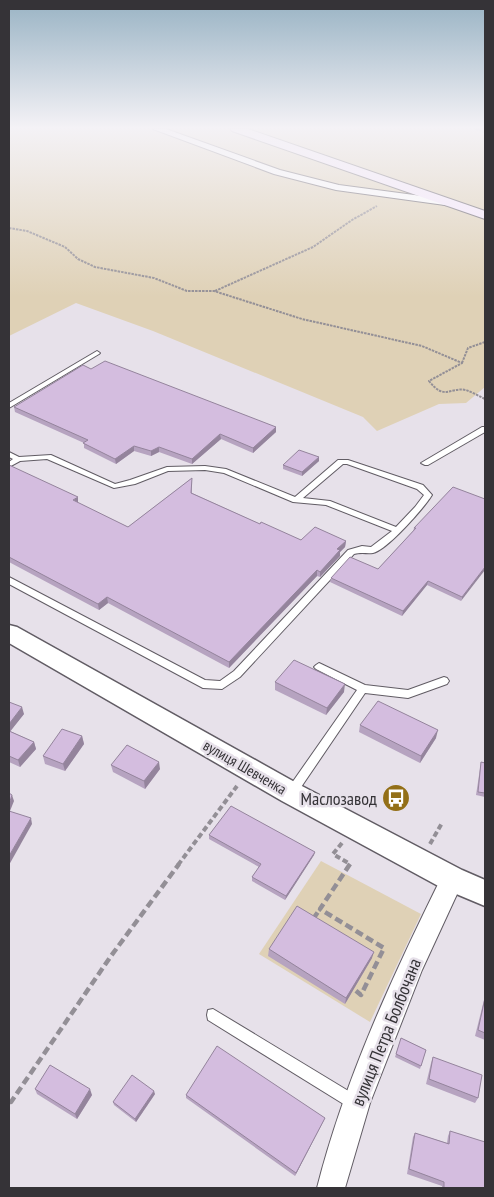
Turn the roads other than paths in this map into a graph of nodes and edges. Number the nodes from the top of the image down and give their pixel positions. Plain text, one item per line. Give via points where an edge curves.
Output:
1 (327, 185) edge
2 (399, 185) edge
3 (452, 203) junction
4 (485, 215) edge
5 (97, 353) dead end
6 (9, 406) edge
7 (485, 429) edge
8 (9, 454) edge
9 (18, 459) junction
10 (425, 463) dead end
11 (9, 465) edge
12 (296, 500) junction
13 (396, 530) junction
14 (9, 580) edge
15 (9, 633) edge
16 (319, 667) dead end
17 (444, 681) dead end
18 (363, 689) junction
19 (291, 793) junction
20 (452, 879) junction
21 (485, 893) edge
22 (213, 1015) dead end
23 (356, 1103) junction
24 (331, 1188) edge

1 - 3 street via 392,197
2 - 3 main road
3 - 4 main road
5 - 6 lane
7 - 10 lane
8 - 9 lane
9 - 11 lane
9 - 12 lane via 48,458 114,486 167,469 226,471
12 - 13 lane via 327,503
12 - 13 lane via 341,462 348,462 420,487 428,495 423,505
13 - 14 lane via 373,550 351,552 237,674 222,685 203,684
15 - 19 street, вулиця Шевченка
16 - 18 lane
17 - 18 lane via 408,694
18 - 19 lane
19 - 20 street, вулиця Шевченка
20 - 21 street, вулиця Шевченка
20 - 23 street, вулиця Петра Болбочана
22 - 23 lane
23 - 24 street, вулиця Петра Болбочана

